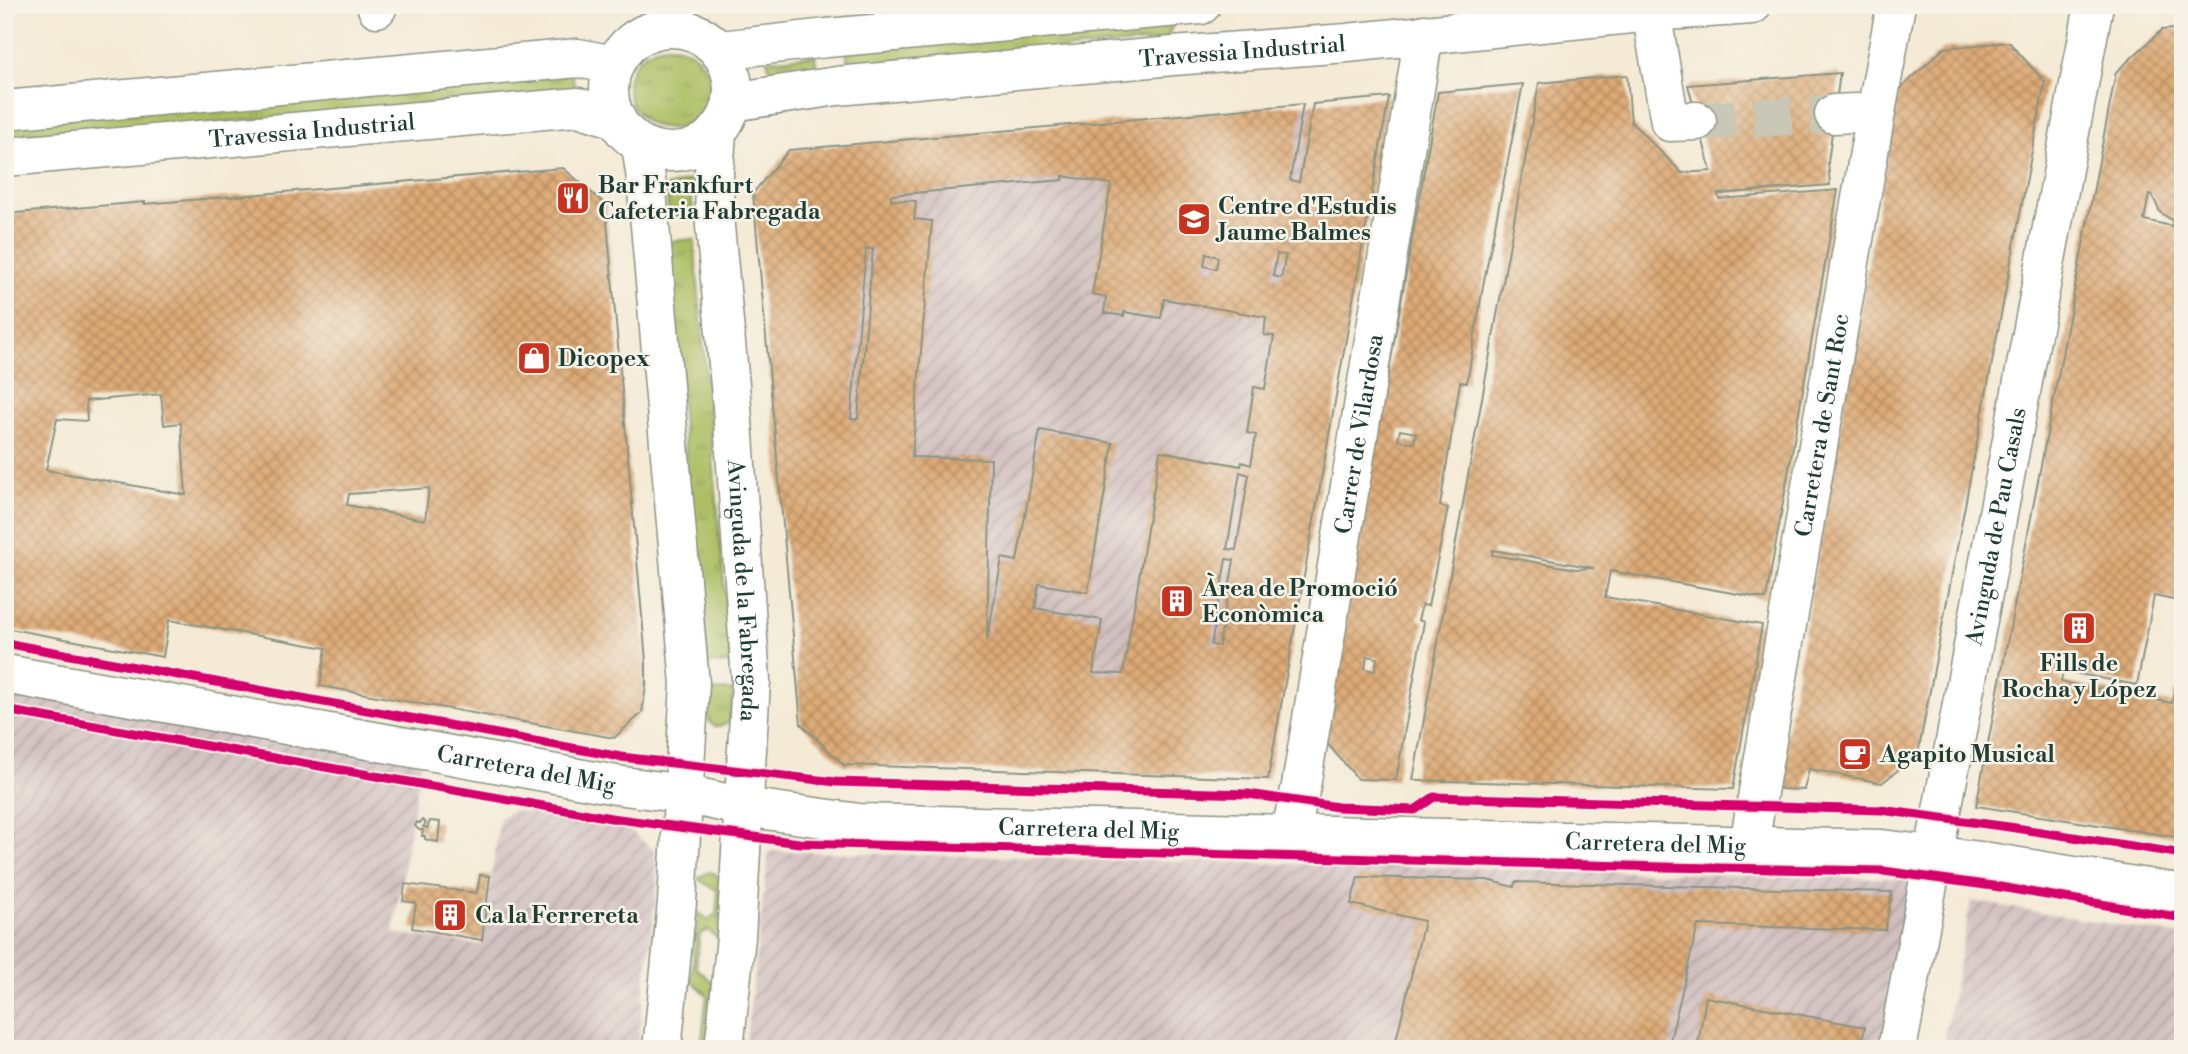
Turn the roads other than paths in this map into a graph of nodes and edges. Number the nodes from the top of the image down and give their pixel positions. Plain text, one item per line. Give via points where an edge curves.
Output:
1 (1201, 5) edge
2 (1752, 5) edge
3 (1896, 5) edge
4 (2094, 5) edge
5 (1651, 8) edge
6 (1424, 34) junction
7 (721, 50) junction
8 (614, 65) junction
9 (5, 110) edge
10 (1876, 112) junction
11 (1834, 114) tunnel mouth
12 (725, 117) junction
13 (1697, 121) tunnel mouth
14 (628, 132) junction
15 (5, 157) edge
16 (5, 674) edge
17 (684, 794) junction
18 (744, 807) junction
19 (1290, 834) junction
20 (1749, 844) junction
21 (1933, 856) junction
22 (2183, 894) edge
23 (662, 1049) edge
24 (724, 1049) edge
25 (1897, 1049) edge

1 - 7 street, Travessia Industrial
2 - 5 street, Travessia Industrial
3 - 10 street, Carretera de Sant Roc
4 - 21 street, Avinguda de Pau Casals
5 - 6 street, Travessia Industrial
5 - 13 street via 1670,122
6 - 12 street, Travessia Industrial via 837,86
6 - 19 street, Carrer de Vilardosa
7 - 8 street via 704,36 666,28 644,34 626,47
7 - 12 street via 732,79
8 - 9 street, Travessia Industrial via 578,58
8 - 14 street via 608,93
10 - 11 street
10 - 20 street, Carretera de Sant Roc
12 - 14 street via 692,148 667,153
12 - 18 street, Avinguda de la Fabregada via 714,173 715,226 751,681
14 - 15 street, Travessia Industrial via 578,107
14 - 17 street via 646,179 690,684
16 - 17 street, Carretera del Mig
17 - 18 street, Carretera del Mig
17 - 23 street
18 - 19 street, Carretera del Mig via 859,823
18 - 24 street, Avinguda de la Fabregada
19 - 20 street, Carretera del Mig
20 - 21 street, Carretera del Mig via 1882,849
21 - 22 street, Carretera del Mig
21 - 25 street, Avinguda de Pau Casals

